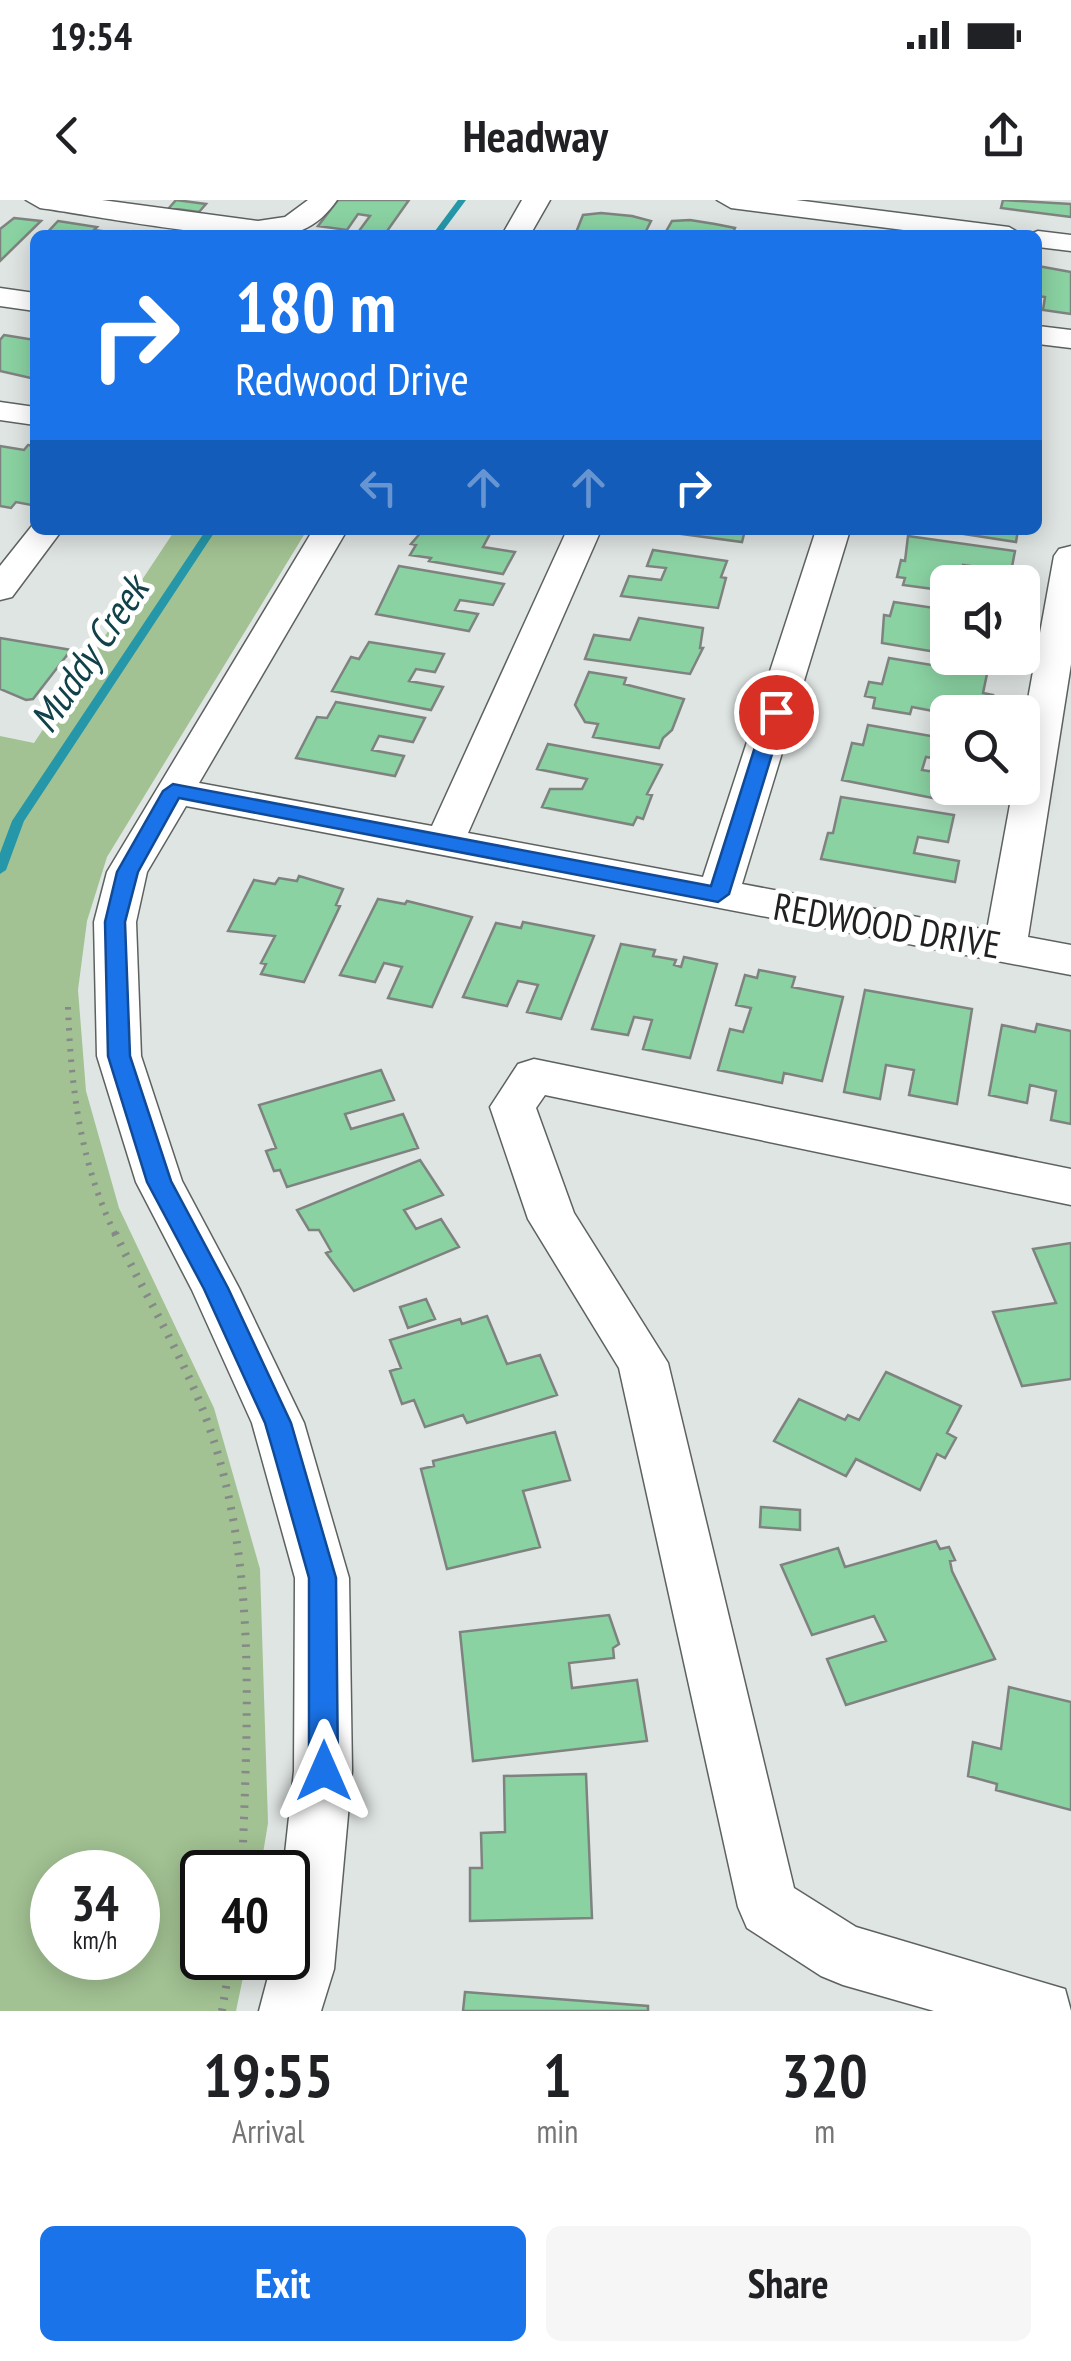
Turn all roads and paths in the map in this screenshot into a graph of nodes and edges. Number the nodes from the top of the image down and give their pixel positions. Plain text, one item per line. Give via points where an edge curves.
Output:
1 (40, 200) edge
2 (323, 200) edge
3 (536, 200) edge
4 (733, 200) edge
5 (931, 212) edge
6 (519, 230) edge
7 (992, 230) edge
8 (1042, 239) edge
9 (1071, 243) edge
10 (0, 297) edge
11 (30, 301) edge
12 (1042, 335) edge
13 (1071, 339) edge
14 (0, 411) edge
15 (30, 415) edge
16 (327, 535) edge
17 (582, 535) edge
18 (831, 535) edge
19 (30, 551) edge
20 (1071, 556) edge
21 (0, 590) edge
22 (173, 791) junction
23 (444, 842) junction
24 (718, 894) junction
25 (1005, 948) junction
26 (1071, 960) edge
27 (1071, 1187) edge
28 (227, 1980) edge
29 (222, 2011) edge
30 (290, 2011) edge
31 (1043, 2011) edge

1 - 2 street via 258,229 295,225
3 - 6 street
4 - 5 street
5 - 7 street
8 - 9 street
10 - 11 street
12 - 13 street
14 - 15 street
16 - 22 street
17 - 23 street
18 - 24 street
19 - 21 street
20 - 25 street
22 - 23 street, REDWOOD DRIVE
22 - 30 street via 128,872 115,922 119,1056 159,1182 278,1423 322,1578 324,1771 303,1969
23 - 24 street, REDWOOD DRIVE
24 - 25 street, REDWOOD DRIVE
25 - 26 street, REDWOOD DRIVE
27 - 31 street via 534,1076 513,1107 552,1219 643,1363 768,1907 843,1954
28 - 29 path

